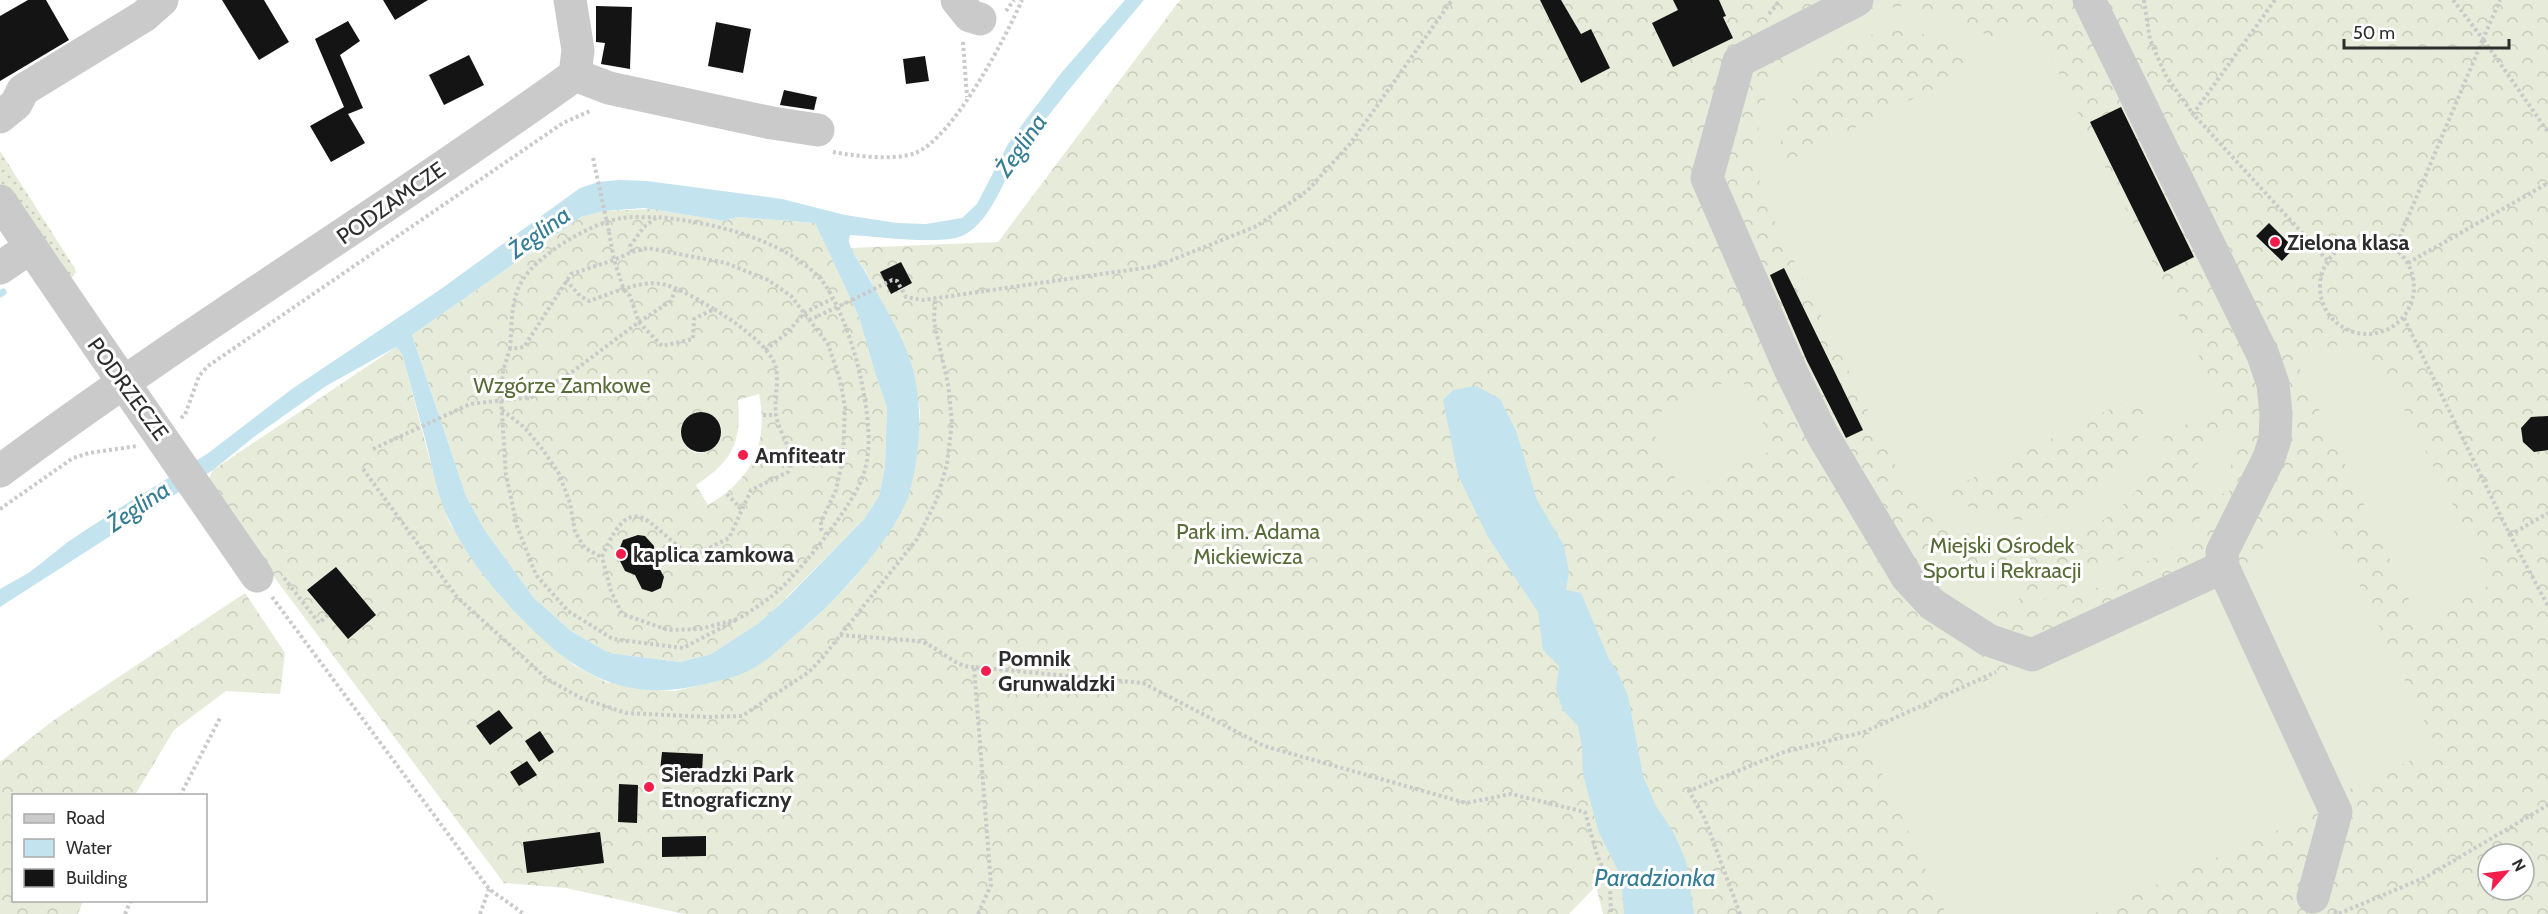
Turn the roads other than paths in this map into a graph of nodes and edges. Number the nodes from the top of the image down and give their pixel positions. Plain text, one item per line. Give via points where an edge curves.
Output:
1 (162, 0) edge
2 (570, 0) edge
3 (1857, 0) edge
4 (2089, 0) edge
5 (575, 75) junction
6 (0, 117) edge
7 (818, 130) dead end
8 (0, 201) edge
9 (31, 247) junction
10 (0, 268) edge
11 (122, 381) junction
12 (0, 471) edge
13 (2223, 567) junction
14 (267, 573) road end
15 (2329, 908) edge

1 - 6 street via 144,16 23,90 16,104
2 - 5 street via 578,50
3 - 13 street via 1738,61 1707,178 1822,434 1907,577 1932,604 1960,624 1988,640 2032,656
4 - 13 street via 2263,355 2273,384 2275,439 2222,552
5 - 7 street via 620,90
5 - 11 street, PODZAMCZE via 335,242
8 - 9 street, PODRZECZE
9 - 10 street
9 - 11 street, PODRZECZE
11 - 12 street, PODZAMCZE
11 - 14 street, PODRZECZE via 209,506
13 - 15 street via 2336,812

